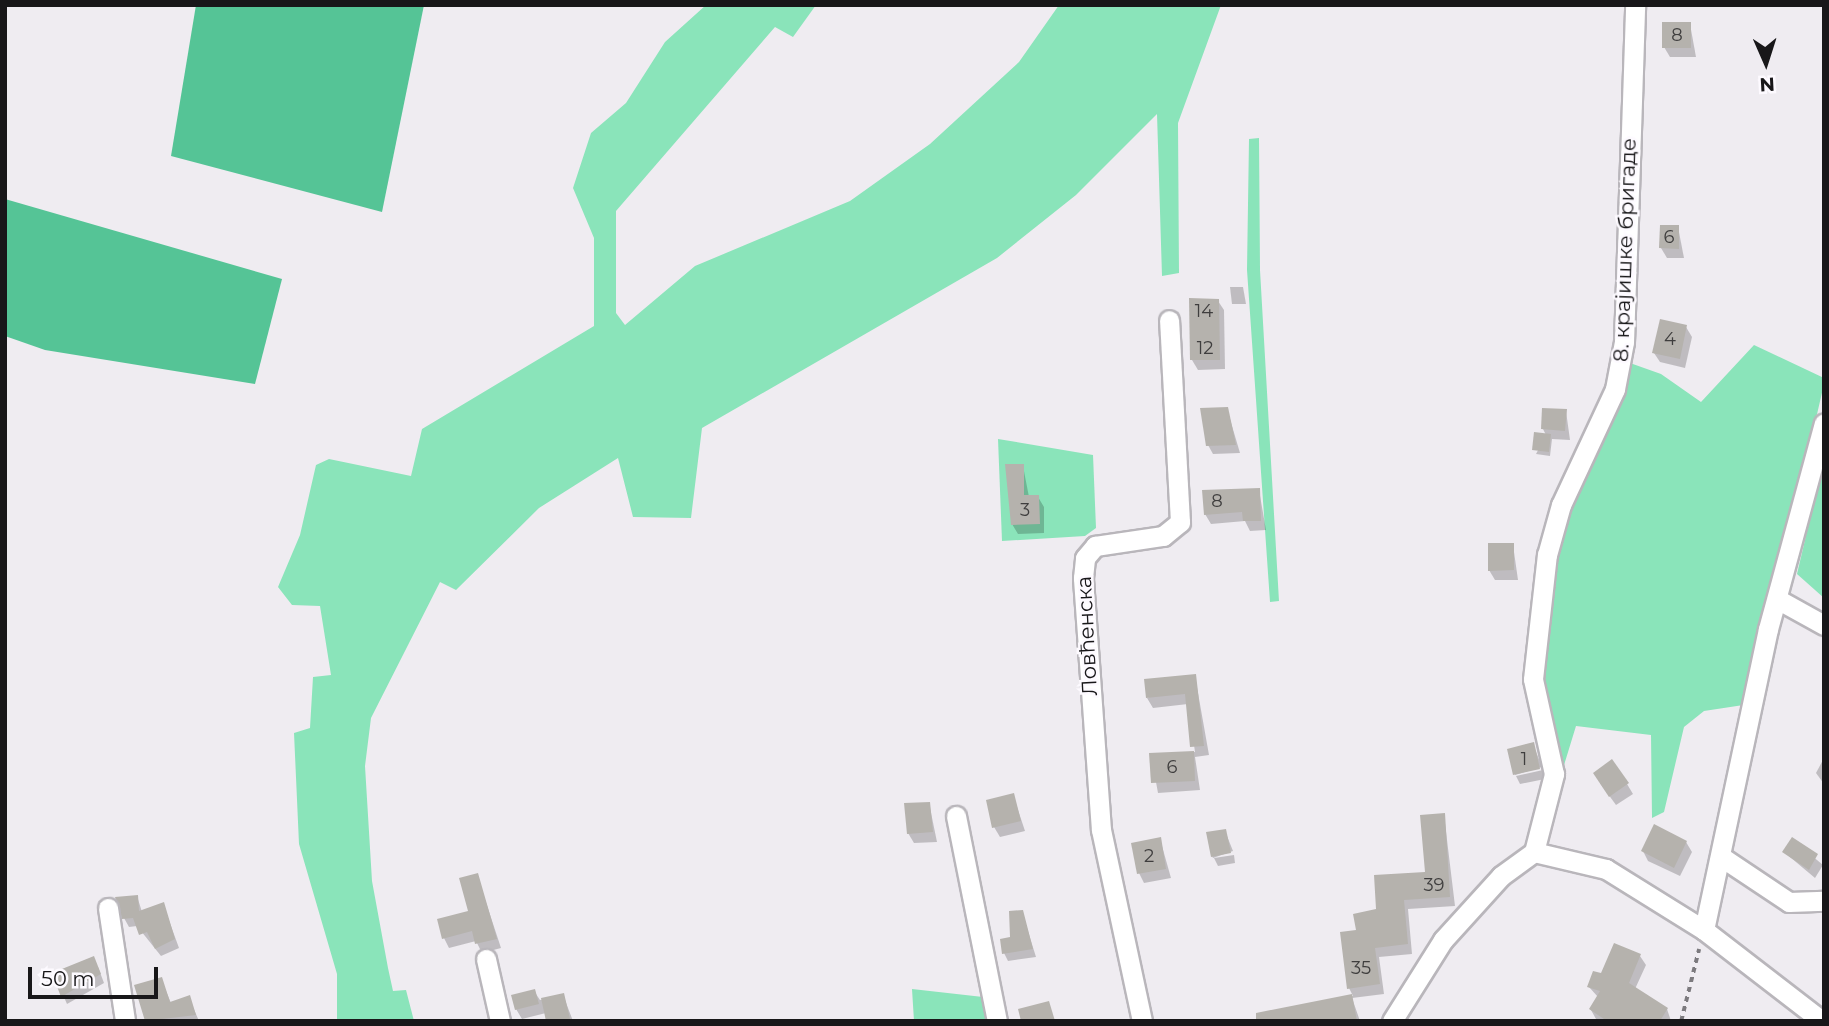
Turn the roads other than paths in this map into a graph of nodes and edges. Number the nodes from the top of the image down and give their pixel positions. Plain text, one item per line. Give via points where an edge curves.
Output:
1 (1635, 5) edge
2 (1169, 320) dead end
3 (1824, 423) edge
4 (1777, 599) junction
5 (1824, 625) edge
6 (957, 816) dead end
7 (1534, 852) junction
8 (1723, 858) junction
9 (1824, 901) edge
10 (108, 908) dead end
11 (1704, 930) junction
12 (486, 959) dead end
13 (125, 1021) edge
14 (500, 1021) edge
15 (997, 1021) edge
16 (1142, 1021) edge
17 (1392, 1021) edge
18 (1822, 1021) edge

1 - 7 street, 8. крајишке бригаде via 1622,354 1615,389 1561,505 1547,555 1533,679 1553,787
2 - 16 street, Ловћенска via 1181,522 1163,536 1095,546 1085,558 1083,578 1101,830
3 - 4 street
4 - 5 street
4 - 8 street
6 - 15 street
7 - 11 street via 1606,869
7 - 17 street via 1501,876 1443,940
8 - 9 street via 1788,902
8 - 11 street
10 - 13 street
11 - 18 street
12 - 14 street

